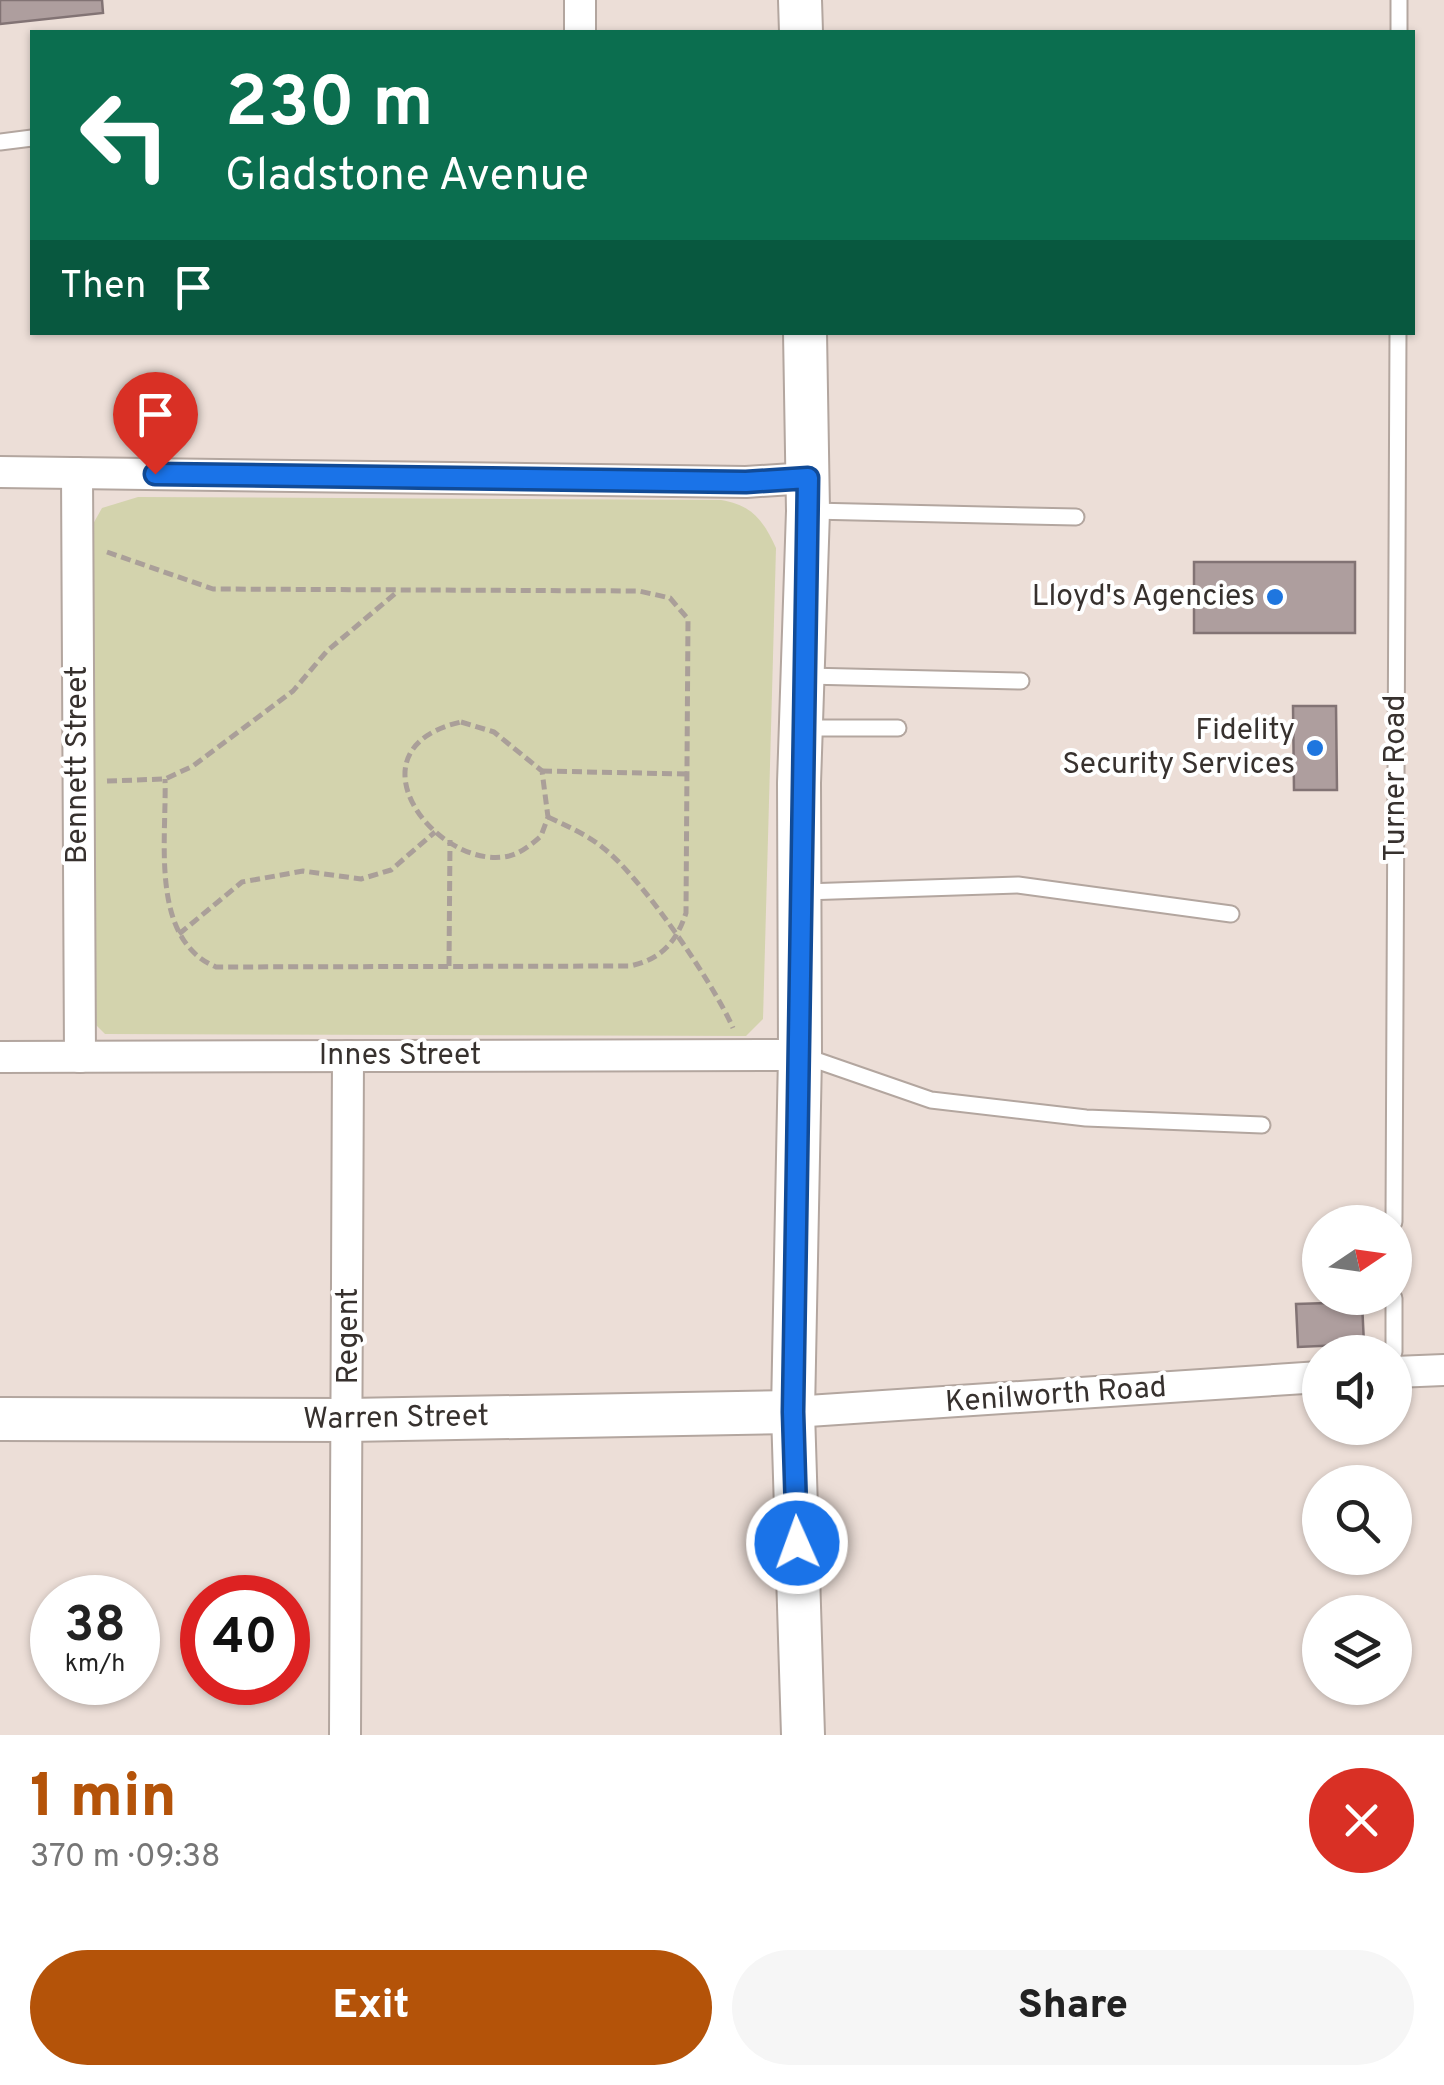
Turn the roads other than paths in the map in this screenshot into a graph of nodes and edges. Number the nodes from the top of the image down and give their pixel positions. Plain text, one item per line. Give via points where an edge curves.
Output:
1 (580, 0) edge
2 (800, 0) edge
3 (1399, 0) edge
4 (580, 30) edge
5 (800, 30) edge
6 (1399, 30) edge
7 (30, 138) edge
8 (0, 142) edge
9 (805, 335) edge
10 (1398, 335) edge
11 (0, 472) edge
12 (76, 473) junction
13 (808, 494) junction
14 (1076, 517) dead end
15 (803, 676) junction
16 (1021, 681) dead end
17 (802, 728) junction
18 (898, 728) dead end
19 (800, 892) junction
20 (1231, 914) dead end
21 (800, 1055) junction
22 (348, 1056) junction
23 (0, 1057) edge
24 (80, 1057) junction
25 (1262, 1125) dead end
26 (1394, 1205) edge
27 (1444, 1370) edge
28 (1412, 1371) edge
29 (1302, 1378) edge
30 (793, 1412) junction
31 (0, 1419) edge
32 (349, 1420) junction
33 (345, 1735) edge
34 (803, 1735) edge

1 - 4 street
2 - 5 street
3 - 6 lane
7 - 8 lane
9 - 13 street
10 - 26 lane, Turner Road
11 - 12 street
12 - 13 street via 746,482
12 - 24 street, Bennett Street
13 - 14 lane
13 - 15 street
15 - 16 lane
15 - 17 street
17 - 18 lane
17 - 19 street
19 - 20 lane via 1018,885
19 - 21 street
21 - 22 street, Innes Street
21 - 25 lane via 931,1100 1086,1118
21 - 30 street
22 - 24 street, Innes Street
22 - 32 street, Regent
23 - 24 street, Innes Street
27 - 28 street
29 - 30 street, Kenilworth Road
30 - 32 street, Warren Street
30 - 34 street
31 - 32 street, Warren Street
32 - 33 street, Regent

